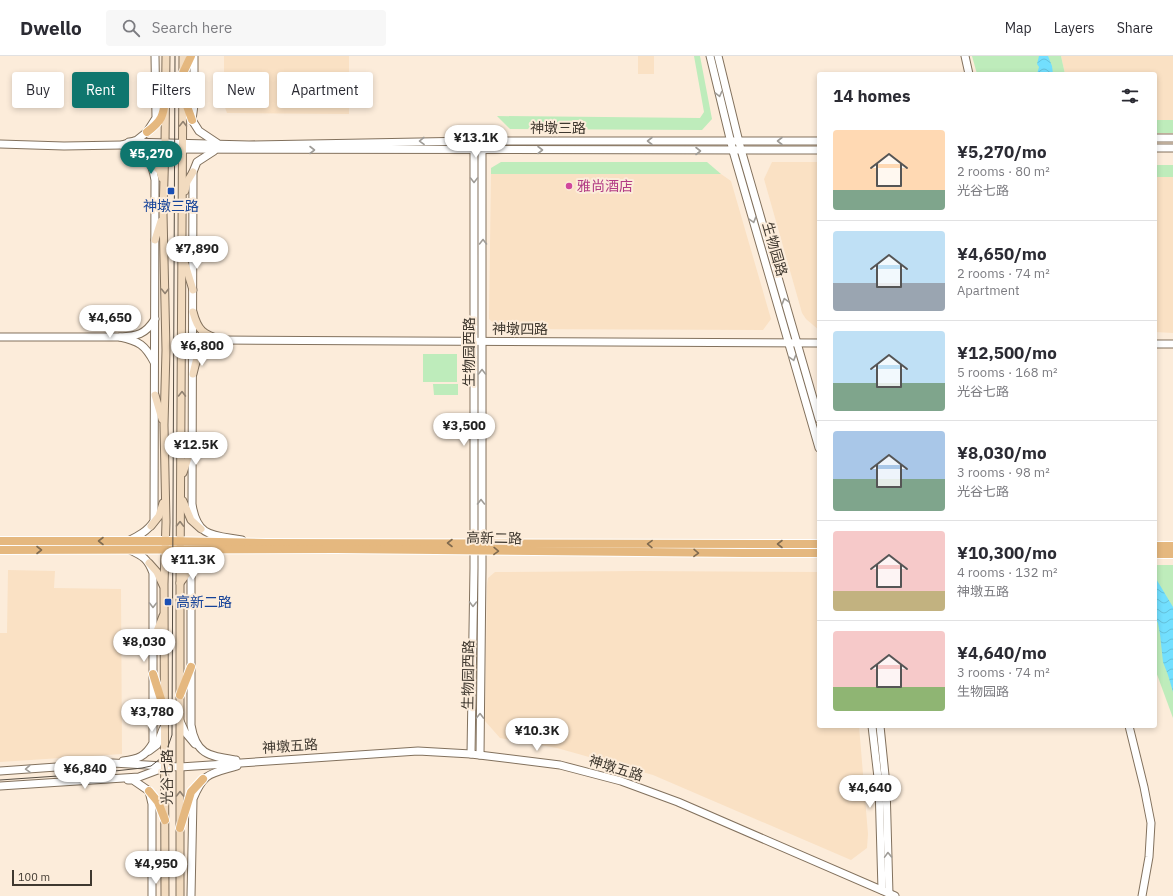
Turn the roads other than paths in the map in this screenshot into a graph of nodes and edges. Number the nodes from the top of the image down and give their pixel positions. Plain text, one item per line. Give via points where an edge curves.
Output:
1 (155, 56) edge
2 (166, 56) edge
3 (183, 56) edge
4 (193, 56) edge
5 (710, 56) edge
6 (718, 56) edge
7 (965, 56) edge
8 (166, 72) edge
9 (183, 72) edge
10 (184, 72) edge
11 (969, 72) edge
12 (165, 108) edge
13 (166, 108) edge
14 (183, 108) edge
15 (188, 108) edge
16 (192, 120) junction
17 (147, 132) junction
18 (1157, 138) edge
19 (1173, 138) edge
20 (474, 140) junction
21 (482, 141) junction
22 (739, 141) junction
23 (817, 141) edge
24 (731, 142) junction
25 (0, 144) edge
26 (126, 144) junction
27 (165, 147) junction
28 (182, 147) junction
29 (218, 147) junction
30 (1157, 148) edge
31 (1173, 148) edge
32 (133, 150) junction
33 (474, 150) junction
34 (482, 150) junction
35 (817, 150) edge
36 (733, 151) junction
37 (742, 151) junction
38 (150, 161) junction
39 (193, 172) junction
40 (163, 182) junction
41 (182, 201) junction
42 (163, 214) junction
43 (155, 240) junction
44 (182, 256) junction
45 (193, 290) junction
46 (193, 312) junction
47 (155, 319) junction
48 (0, 337) edge
49 (120, 337) junction
50 (221, 340) junction
51 (474, 342) junction
52 (483, 342) junction
53 (789, 343) junction
54 (797, 343) junction
55 (817, 343) edge
56 (1157, 344) edge
57 (1173, 344) edge
58 (155, 364) junction
59 (192, 374) junction
60 (154, 395) junction
61 (817, 412) edge
62 (164, 425) junction
63 (817, 441) edge
64 (192, 446) junction
65 (181, 479) junction
66 (165, 495) junction
67 (181, 496) junction
68 (151, 526) junction
69 (201, 529) junction
70 (0, 541) edge
71 (128, 541) junction
72 (165, 541) junction
73 (266, 543) junction
74 (817, 544) edge
75 (180, 546) junction
76 (1157, 546) edge
77 (1173, 546) edge
78 (478, 547) junction
79 (0, 550) edge
80 (130, 550) junction
81 (165, 550) junction
82 (233, 550) junction
83 (817, 553) edge
84 (1157, 554) edge
85 (1173, 554) edge
86 (149, 563) junction
87 (192, 567) junction
88 (180, 583) junction
89 (164, 592) junction
90 (164, 612) junction
91 (153, 641) junction
92 (191, 667) junction
93 (153, 674) junction
94 (180, 695) junction
95 (165, 712) junction
96 (180, 719) junction
97 (165, 723) junction
98 (872, 728) edge
99 (880, 728) edge
100 (1129, 728) edge
101 (201, 750) junction
102 (148, 751) junction
103 (471, 754) junction
104 (480, 755) junction
105 (250, 762) junction
106 (113, 763) junction
107 (165, 767) junction
108 (180, 767) junction
109 (0, 770) edge
110 (108, 779) junction
111 (203, 779) junction
112 (0, 786) edge
113 (149, 792) junction
114 (165, 820) junction
115 (180, 828) junction
116 (882, 890) junction
117 (892, 895) edge
118 (152, 896) edge
119 (165, 896) edge
120 (180, 896) edge
121 (191, 896) edge
122 (1142, 896) edge

1 - 17 street via 156,118
2 - 8 main road, 光谷七路
3 - 9 main road, 光谷七路
4 - 10 main road
4 - 16 street
5 -> 24 street, 生物园路
6 - 22 street, 生物园路
7 - 11 street
12 - 17 main road via 158,124
13 - 27 main road, 光谷七路
28 -> 14 main road, 光谷七路
15 - 16 main road
16 - 29 street via 199,131
17 - 26 street
18 - 19 street
20 - 21 street, 神墩三路
20 -> 29 street, 神墩三路
20 - 33 street, 生物园西路
24 -> 21 street, 神墩三路
21 - 34 street, 生物园西路
23 -> 22 street, 神墩三路
22 - 24 street, 神墩三路
22 - 37 street, 生物园路
24 - 36 street, 生物园路
25 - 26 street, 神墩三路
26 - 27 street, 神墩三路
26 - 32 street
27 - 28 street, 神墩三路
27 - 32 street, 神墩三路
27 - 40 main road, 光谷七路
28 - 29 street, 神墩三路
28 - 41 main road, 光谷七路
29 -> 33 street, 神墩三路
29 - 39 street via 197,162
30 - 31 street
32 - 38 street
33 - 34 street, 神墩三路
33 -> 51 street, 生物园西路
34 -> 36 street, 神墩三路
52 -> 34 street, 生物园西路
35 - 37 street, 神墩三路
36 - 37 street, 神墩三路
36 -> 53 street, 生物园路
54 -> 37 street, 生物园路
38 - 40 main road via 160,171
38 - 43 street via 155,180
39 - 41 main road via 187,182
39 - 45 street
40 - 42 main road, 光谷七路
41 - 44 main road, 光谷七路
42 - 43 main road
42 -> 62 main road, 光谷七路 via 166,350
43 - 47 street
44 - 45 main road
65 -> 44 main road, 光谷七路
45 - 46 street
46 - 50 main road via 196,323 207,336
46 - 59 street
47 - 49 street via 151,326 138,336
47 - 58 street
48 - 49 street
49 - 58 street via 141,344
50 - 51 street, 神墩四路
50 - 59 main road via 201,350
51 - 52 street, 神墩四路
51 - 78 street, 生物园西路
52 - 53 street, 神墩四路
78 -> 52 street, 生物园西路
53 - 54 street, 神墩四路
53 -> 63 street, 生物园路
54 - 55 street, 神墩四路
54 - 61 street, 生物园路
56 - 57 street
58 - 60 street
59 - 64 street
60 - 62 main road
60 - 68 street via 154,521
62 - 66 main road, 光谷七路
64 - 65 main road
64 - 69 street via 192,504 194,518
65 - 67 main road, 光谷七路
66 - 68 main road via 163,506
66 - 72 main road, 光谷七路
67 - 69 main road via 191,520
75 -> 67 main road, 光谷七路
68 - 71 street
69 - 73 street via 212,535
71 -> 70 main road, 高新二路
71 - 72 main road, 高新二路
72 - 75 main road, 高新二路
72 - 81 main road, 光谷七路
73 - 75 main road, 高新二路
78 -> 73 main road, 高新二路
74 -> 78 main road, 高新二路
75 - 81 main road, 高新二路
75 - 82 main road, 高新二路
75 - 88 main road, 光谷七路
76 - 77 main road
78 - 82 main road, 高新二路
78 -> 83 main road, 高新二路
78 -> 103 street, 生物园西路
104 -> 78 street, 生物园西路
79 -> 80 main road, 高新二路
80 - 81 main road, 高新二路
80 - 86 street via 142,555
81 - 89 main road, 光谷七路
82 - 87 street via 204,555 196,560
84 - 85 main road
86 - 89 main road via 162,581
86 -> 91 street via 153,573
87 - 88 main road
87 - 92 street
88 - 94 main road, 光谷七路
89 - 90 main road, 光谷七路
90 - 91 main road
90 - 95 main road, 光谷七路
91 - 93 street
92 - 94 main road
92 - 101 street via 191,725
93 - 95 main road
93 - 102 street via 153,743
94 - 96 main road, 光谷七路
95 - 97 main road, 光谷七路
96 - 101 street via 185,732
96 - 108 main road, 光谷七路
97 - 102 street via 157,745
97 - 107 main road, 光谷七路
98 - 116 street via 879,786
117 -> 99 street
100 - 122 street via 1151,823 1149,857
101 - 105 street via 213,757
102 - 106 street via 138,758
103 - 104 street, 神墩五路
103 - 105 street, 神墩五路 via 418,751
104 - 116 street, 神墩五路 via 560,765 621,781 678,802
105 - 108 street, 神墩五路
105 - 111 street via 212,773
106 - 107 street, 神墩五路
106 -> 109 street, 神墩五路
107 - 108 street, 神墩五路
107 - 110 street, 神墩五路 via 139,777
107 - 114 main road, 光谷七路
115 -> 108 main road, 光谷七路
110 - 112 street, 神墩五路
110 - 113 street via 133,780
111 - 115 main road via 191,792
111 - 121 street via 193,799
113 - 114 main road via 158,802
113 - 118 street via 152,804
114 - 119 main road, 光谷七路
115 - 120 main road, 光谷七路
116 - 117 street, 神墩五路

